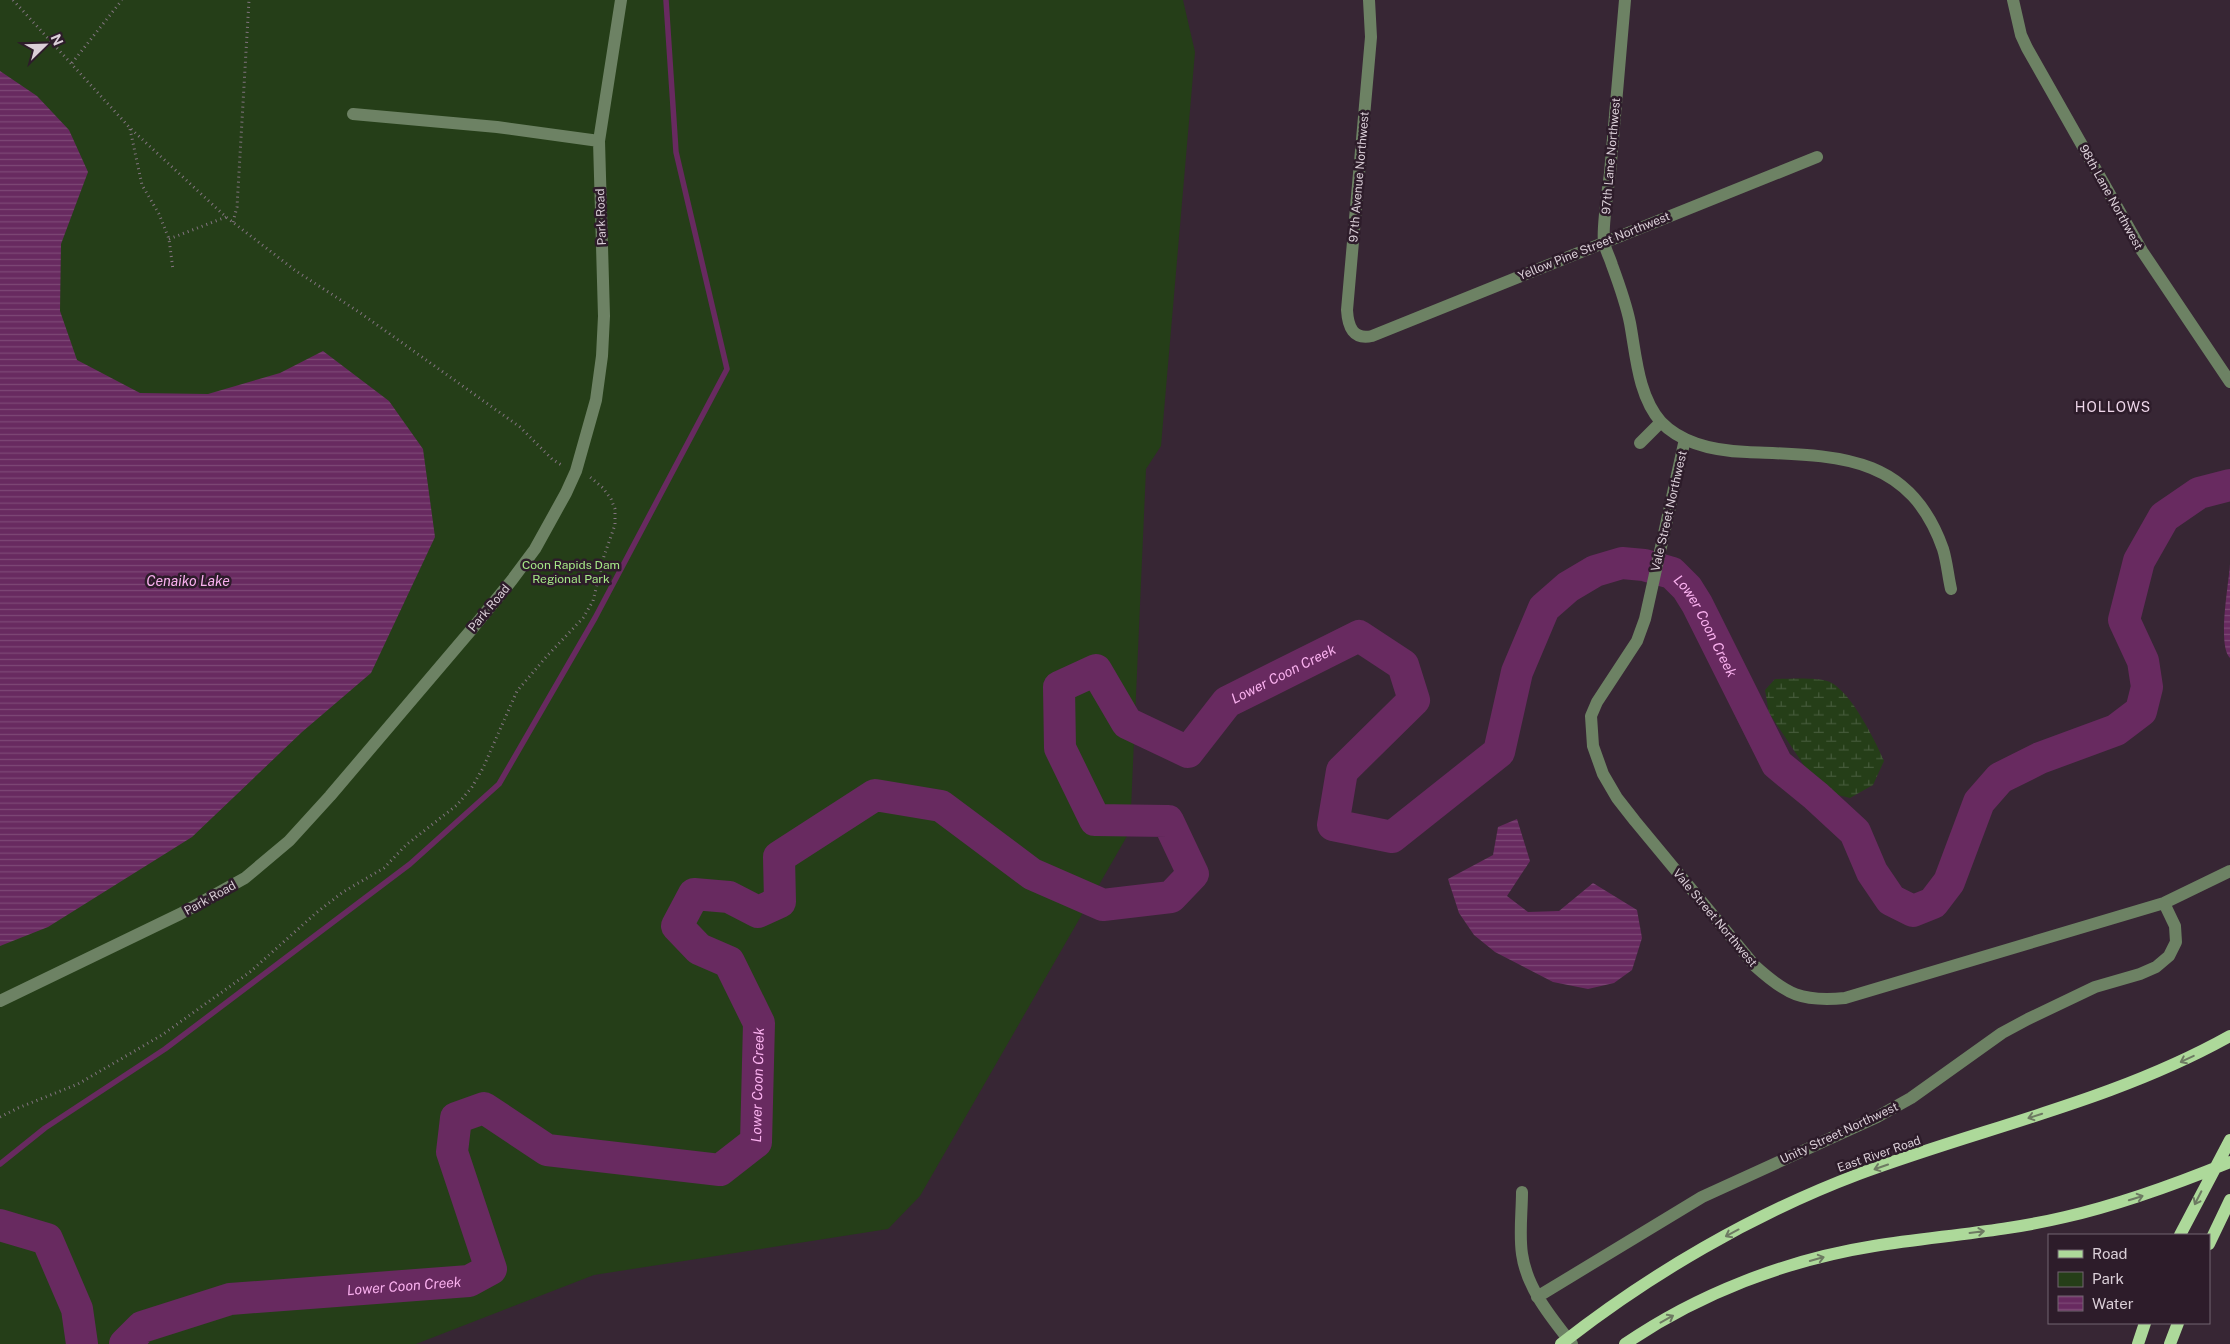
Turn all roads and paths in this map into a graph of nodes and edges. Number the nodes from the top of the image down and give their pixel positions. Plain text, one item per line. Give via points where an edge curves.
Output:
1 (13, 0) edge
2 (122, 0) edge
3 (249, 0) edge
4 (621, 0) edge
5 (1369, 0) edge
6 (1625, 0) edge
7 (2013, 0) edge
8 (72, 63) junction
9 (353, 114) dead end
10 (130, 128) junction
11 (599, 141) junction
12 (1816, 157) dead end
13 (226, 217) junction
14 (233, 222) junction
15 (169, 239) junction
16 (1604, 241) junction
17 (173, 270) dead end
18 (1372, 336) joint
19 (2230, 382) edge
20 (1661, 422) junction
21 (1685, 439) junction
22 (1640, 444) dead end
23 (576, 471) junction
24 (1951, 589) dead end
25 (2230, 871) edge
26 (2164, 903) junction
27 (0, 1001) edge
28 (2230, 1036) edge
29 (0, 1117) edge
30 (2230, 1140) edge
31 (2230, 1162) edge
32 (1522, 1192) dead end
33 (2230, 1200) edge
34 (2181, 1234) edge
35 (2211, 1238) edge
36 (1538, 1297) junction
37 (2145, 1324) edge
38 (2178, 1324) edge
39 (1567, 1342) edge
40 (1625, 1344) edge
41 (2138, 1344) edge
42 (2170, 1344) edge

1 - 8 path
2 - 8 path
3 - 14 path
4 - 11 street, Park Road
5 - 18 street, 97th Avenue Northwest via 1371,37 1347,310 1354,333
6 - 16 street, 97th Lane Northwest
7 - 19 street, 98th Lane Northwest via 2027,48 2121,217
8 - 10 path
9 - 11 street via 498,127
10 - 13 path
10 - 15 path via 142,185
11 - 23 street, Park Road via 604,316 602,356 596,400
12 - 16 street, Yellow Pine Street Northwest
13 - 14 path
13 - 15 path
14 - 23 path via 520,427 552,459
15 - 17 path
16 - 18 street, Yellow Pine Street Northwest
16 - 20 street, 97th Lane Northwest via 1628,314 1640,381
20 - 21 street, 97th Lane Northwest
20 - 22 street
21 - 24 street, 97th Lane Northwest via 1719,451 1842,459 1891,477 1911,494 1935,530 1944,552
21 - 26 street, Vale Street Northwest via 1645,619 1637,641 1591,716 1593,746 1604,774 1634,822 1755,966 1774,984 1797,996 1819,1000 1845,998
23 - 27 street, Park Road via 535,549 512,580 289,841 245,878 214,897
23 - 29 path via 603,488 615,509 615,525 593,601 583,618 517,691 483,768 457,804 406,845 384,868 343,892 250,972 170,1030 78,1084
25 - 26 street, Vale Street Northwest
26 - 36 street, Unity Street Northwest via 2175,926 2176,942 2169,956 2156,967 2095,988 2028,1018 1894,1108 1702,1196
28 -> 39 main road, East River Road via 2194,1056 2128,1084 1859,1174 1812,1194 1684,1260
30 -> 34 main road
40 -> 31 main road via 1730,1287 1778,1270 1872,1246 1995,1230 2064,1217 2156,1191
32 - 36 street via 1522,1253 1530,1284
33 - 35 main road
36 - 39 street
37 - 41 main road
38 - 42 main road

